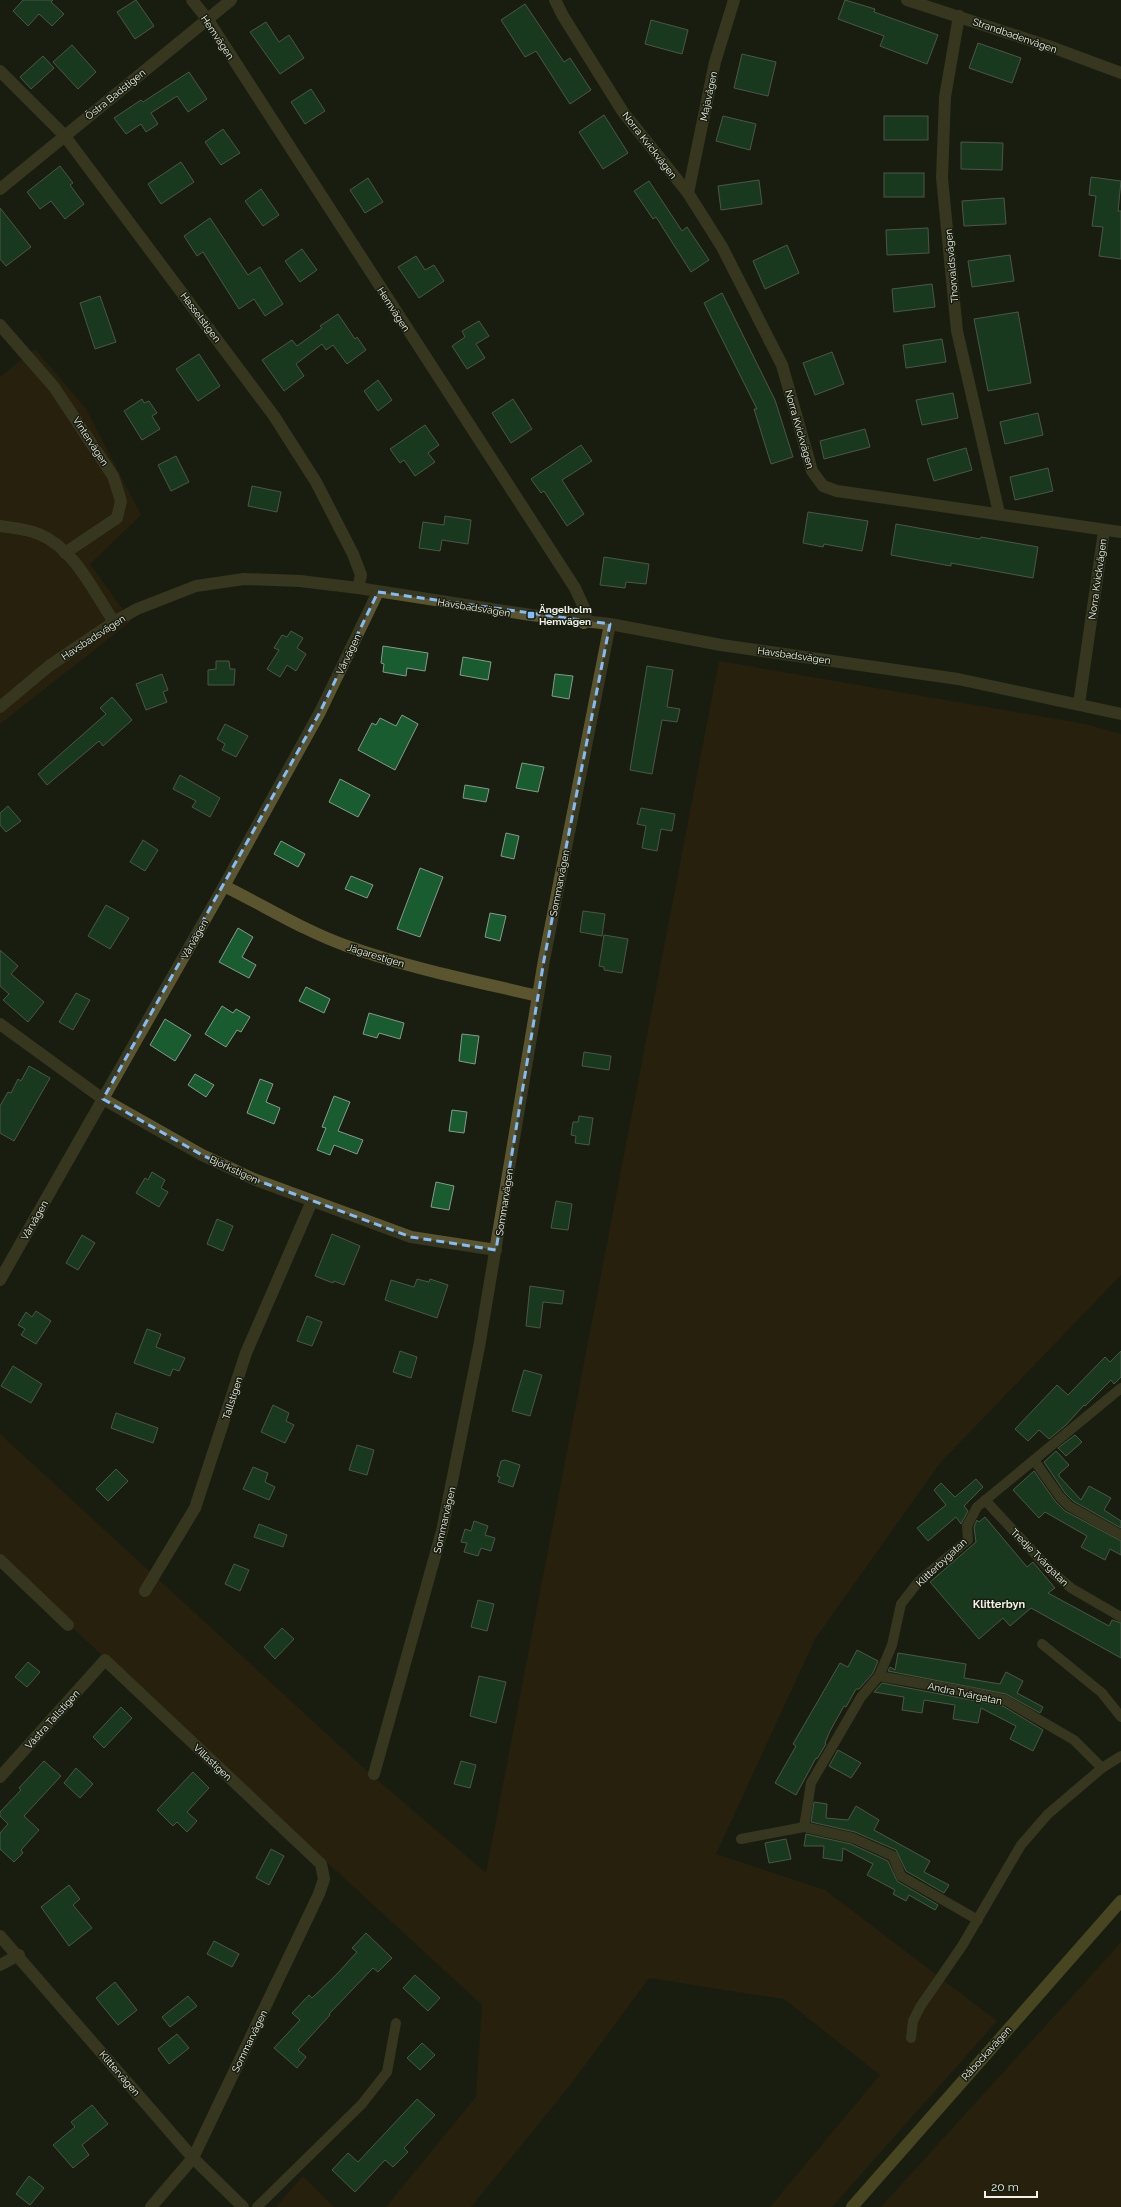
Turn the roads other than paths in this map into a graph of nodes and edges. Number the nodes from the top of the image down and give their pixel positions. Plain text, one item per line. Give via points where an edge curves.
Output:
1 (192, 0) edge
2 (231, 0) edge
3 (555, 0) edge
4 (734, 0) edge
5 (907, 0) edge
6 (959, 16) junction
7 (208, 20) junction
8 (0, 71) edge
9 (1121, 73) edge
10 (64, 135) junction
11 (0, 189) edge
12 (688, 193) junction
13 (0, 325) edge
14 (999, 513) junction
15 (0, 526) edge
16 (1104, 531) junction
17 (1121, 532) edge
18 (65, 553) junction
19 (358, 588) junction
20 (378, 592) junction
21 (114, 622) junction
22 (584, 623) junction
23 (610, 624) junction
24 (1079, 704) junction
25 (0, 708) edge
26 (1121, 714) edge
27 (224, 886) junction
28 (538, 996) junction
29 (0, 1024) edge
30 (103, 1099) junction
31 (312, 1201) junction
32 (496, 1250) junction
33 (0, 1280) edge
34 (1121, 1388) edge
35 (1034, 1460) junction
36 (985, 1500) junction
37 (1121, 1535) edge
38 (0, 1560) edge
39 (145, 1591) dead end
40 (1121, 1617) edge
41 (68, 1625) dead end
42 (1042, 1644) dead end
43 (105, 1660) joint
44 (879, 1676) junction
45 (1121, 1717) edge
46 (1121, 1756) edge
47 (1102, 1768) junction
48 (374, 1774) dead end
49 (0, 1777) edge
50 (804, 1827) junction
51 (741, 1839) dead end
52 (321, 1864) joint
53 (1121, 1901) edge
54 (978, 1920) junction
55 (0, 1936) edge
56 (18, 1956) junction
57 (0, 1965) edge
58 (396, 2023) dead end
59 (911, 2038) dead end
60 (193, 2158) junction
61 (151, 2207) edge
62 (244, 2207) edge
63 (257, 2207) edge
64 (852, 2207) edge

1 - 7 street, Hemvägen
2 - 7 street, Östra Badstigen
3 - 12 street, Norra Kvickvägen via 623,112
4 - 12 street, Majavägen via 715,62
5 - 6 street, Strandbadenvägen
6 - 9 street, Strandbadenvägen
6 - 14 street, Thorvaldsvägen via 945,97 942,178 957,331
7 - 10 street, Östra Badstigen
7 - 22 street, Hemvägen via 575,588 586,612
8 - 10 street, Hasselstigen
10 - 11 street, Östra Badstigen
10 - 19 street, Hasselstigen via 274,416 316,482 353,554 361,575
12 - 14 street, Norra Kvickvägen via 722,247 782,365 812,471 823,486 837,492
13 - 18 street, Vintervägen via 54,387 88,436 113,476 121,501 117,518
14 - 16 street, Norra Kvickvägen
15 - 18 street via 39,534 53,541
16 - 17 street
16 - 24 street, Norra Kvickvägen
18 - 21 street via 78,566
19 - 20 street, Havsbadsvägen
19 - 21 street, Havsbadsvägen via 300,580 237,580 196,586 137,609
20 - 22 street, Havsbadsvägen
20 - 27 street, Vårvägen via 320,712
21 - 25 street, Havsbadsvägen via 49,666
22 - 23 street, Havsbadsvägen
23 - 24 street, Havsbadsvägen via 721,645 958,680
23 - 28 street, Sommarvägen
24 - 26 street, Havsbadsvägen
27 - 28 street, Jägarestigen via 346,946 416,967
27 - 30 street, Vårvägen
28 - 32 street, Sommarvägen
29 - 30 street, Björkstigen
30 - 31 street, Björkstigen via 202,1155 256,1180
30 - 33 street, Vårvägen
31 - 32 street, Björkstigen via 411,1237
31 - 39 street, Tallstigen via 246,1353 195,1508
32 - 48 street, Sommarvägen via 442,1531
34 - 35 lane, Klitterbygatan
35 - 36 lane, Klitterbygatan
35 - 37 lane via 1069,1506
36 - 40 lane, Tredje Tvärgatan via 1050,1570 1071,1588
36 - 44 lane, Klitterbygatan via 977,1507 967,1526 968,1540 919,1581 901,1604 892,1645
38 - 41 street
42 - 45 lane via 1102,1693
43 - 49 street, Västra Tallstigen
43 - 52 street, Villastigen
44 - 47 lane, Andra Tvärgatan via 1005,1700 1074,1740
44 - 50 lane, Klitterbygatan via 861,1697 811,1783
46 - 47 lane
47 - 54 lane via 1048,1814 1035,1829 1009,1865
50 - 51 lane
50 - 54 lane via 853,1838 893,1856 902,1876
52 - 60 street, Sommarvägen via 324,1879 319,1894
53 - 64 street, Råbockavägen
54 - 59 lane via 920,2007 913,2021
55 - 56 street, Klittervägen
56 - 57 street
56 - 60 street, Klittervägen
58 - 63 lane via 386,2072 362,2104
60 - 61 street, Sommarvägen
60 - 62 street, Klittervägen

